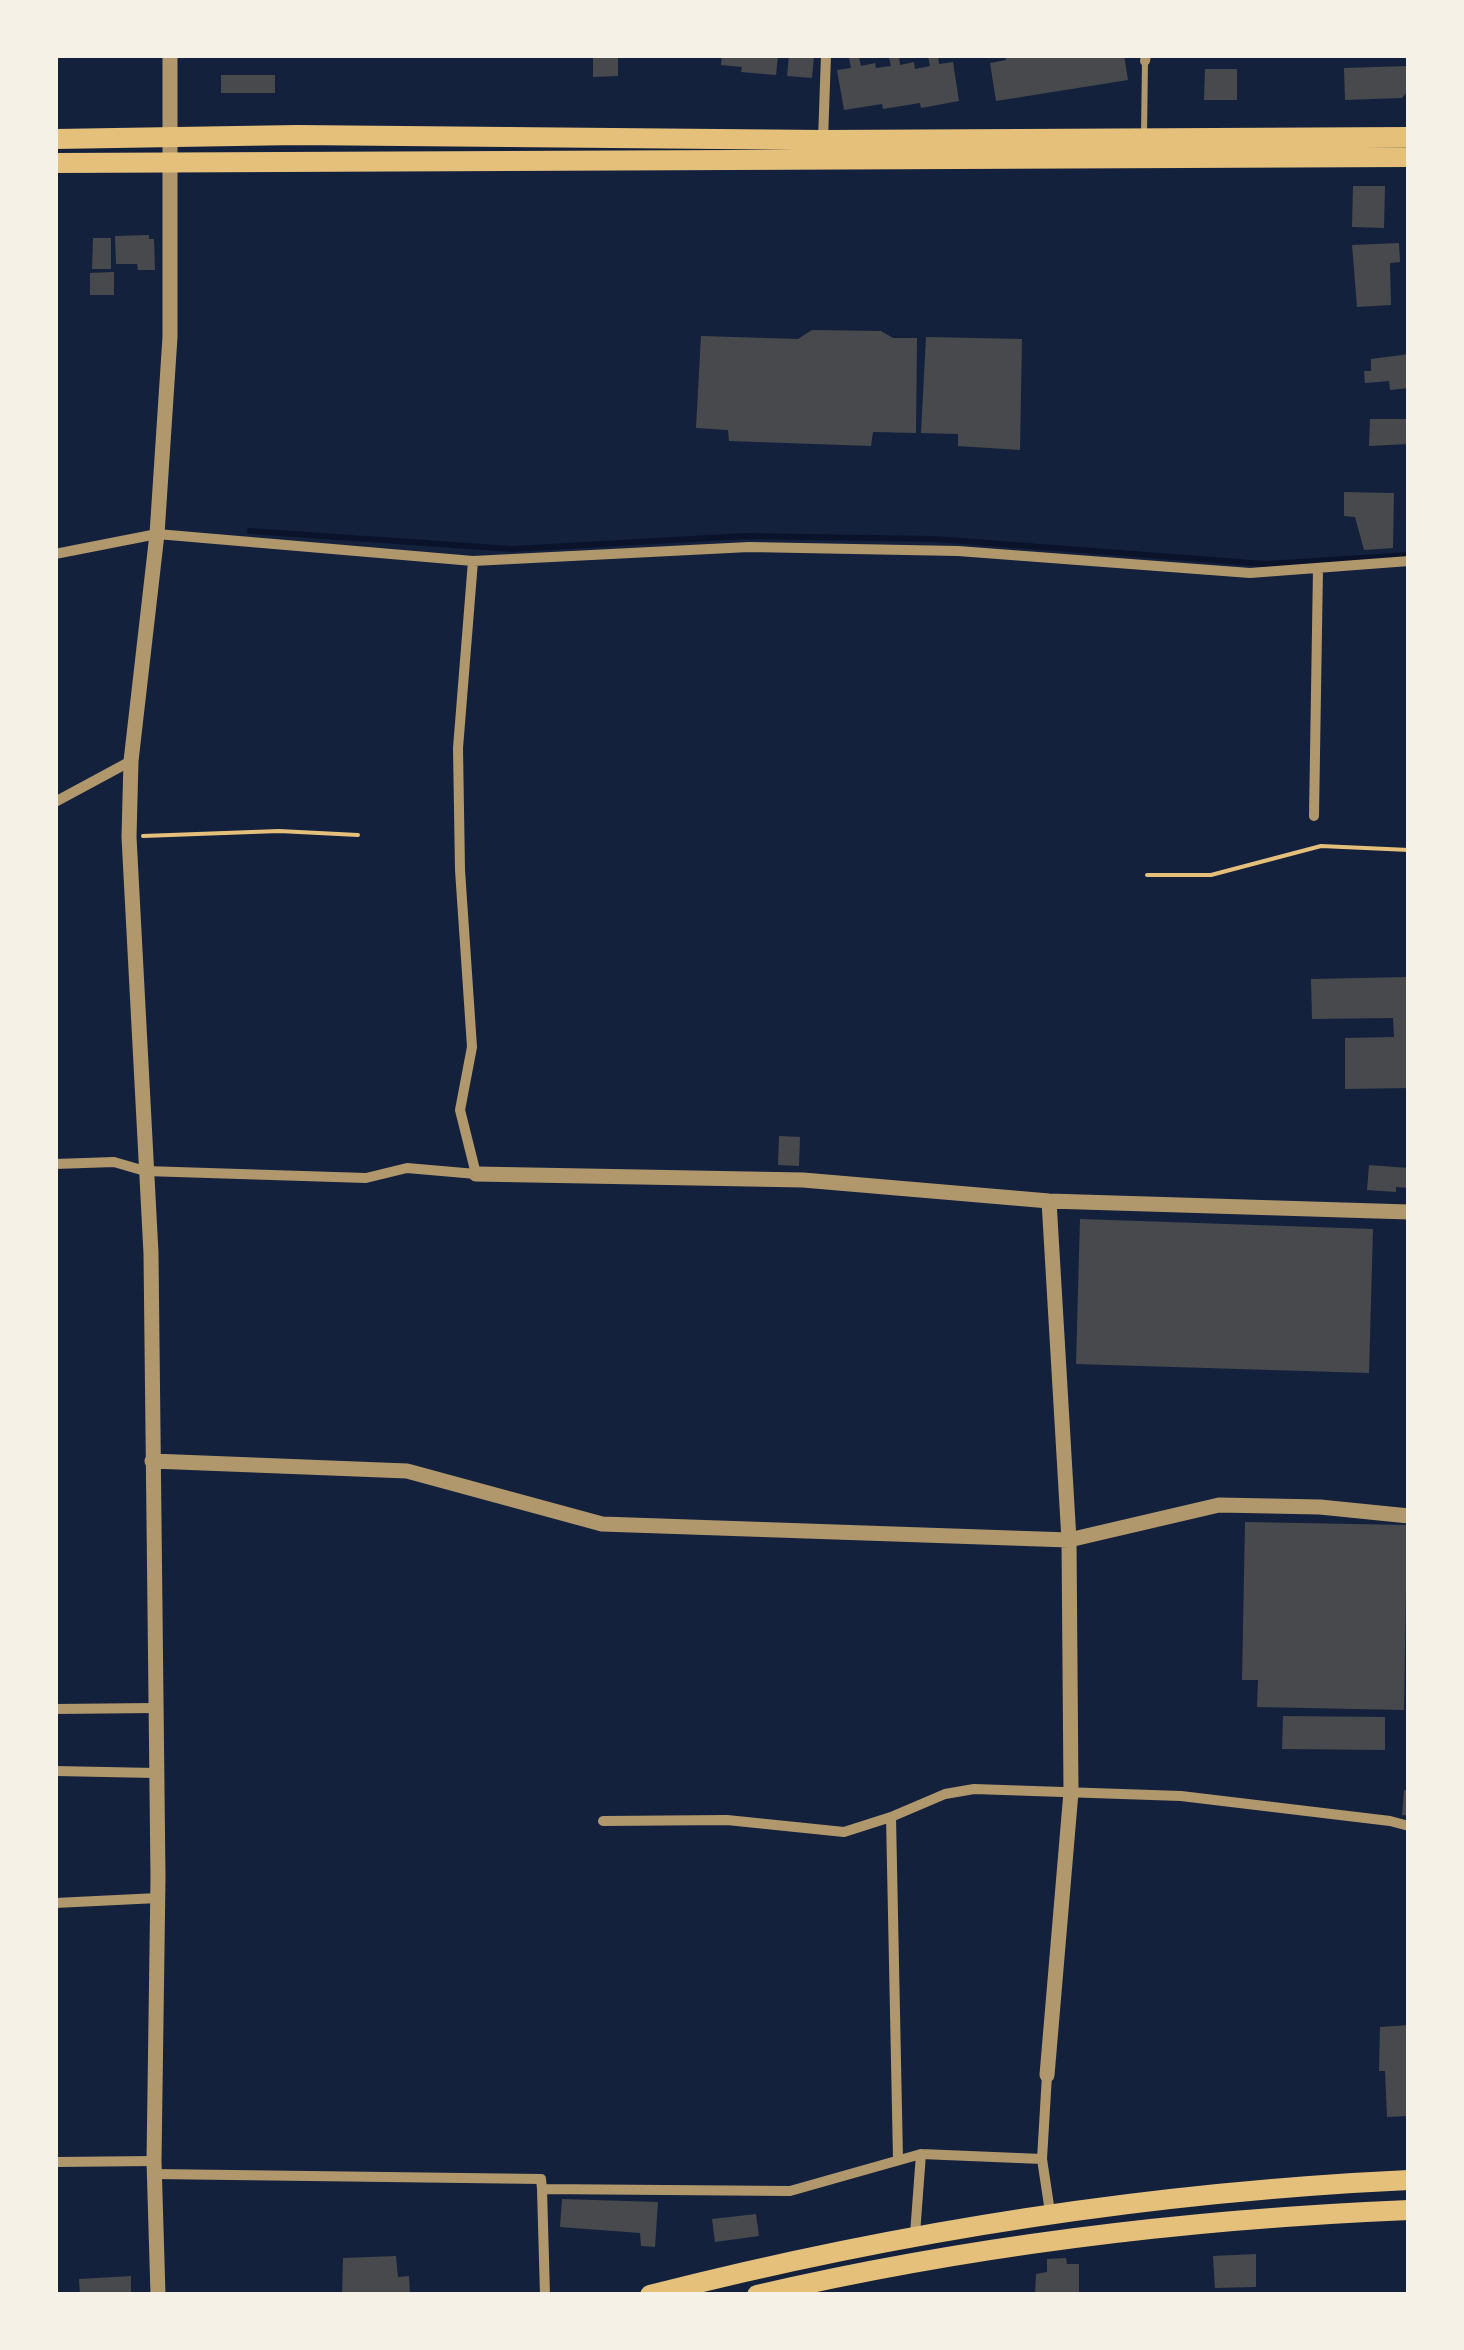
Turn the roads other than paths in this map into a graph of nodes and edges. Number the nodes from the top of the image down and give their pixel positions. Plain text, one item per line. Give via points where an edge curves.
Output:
1 (170, 55) edge
2 (826, 55) edge
3 (1145, 58) edge
4 (1409, 137) edge
5 (55, 140) edge
6 (170, 140) junction
7 (823, 140) junction
8 (1144, 140) junction
9 (1409, 157) edge
10 (55, 163) edge
11 (170, 163) junction
12 (157, 534) junction
13 (55, 554) edge
14 (473, 561) junction
15 (1409, 562) edge
16 (1318, 568) junction
17 (131, 761) junction
18 (55, 802) edge
19 (1314, 816) dead end
20 (55, 1164) edge
21 (145, 1171) junction
22 (476, 1174) junction
23 (1049, 1201) junction
24 (1409, 1212) edge
25 (152, 1461) junction
26 (1409, 1516) edge
27 (1069, 1540) junction
28 (155, 1708) junction
29 (55, 1709) edge
30 (55, 1771) edge
31 (156, 1772) junction
32 (1071, 1792) junction
33 (891, 1818) junction
34 (603, 1822) dead end
35 (1409, 1826) edge
36 (158, 1898) junction
37 (55, 1903) edge
38 (1047, 2075) joint
39 (922, 2154) junction
40 (898, 2159) junction
41 (1042, 2159) junction
42 (55, 2162) edge
43 (154, 2167) junction
44 (1409, 2180) edge
45 (542, 2190) junction
46 (1409, 2210) edge
47 (1050, 2212) junction
48 (915, 2234) junction
49 (158, 2295) edge
50 (545, 2295) edge
51 (650, 2295) edge
52 (757, 2295) edge

1 - 6 street
2 - 7 street
3 - 8 lane
4 - 8 highway
5 - 6 highway
6 - 7 highway
6 - 11 street
7 - 8 highway
9 - 11 highway
10 - 11 highway
11 - 12 street via 170,336
12 - 13 street
12 - 14 street
12 - 17 street
14 - 16 street via 764,547 958,552 1250,573
14 - 22 street via 458,748 472,1047 460,1110
15 - 16 street
16 - 19 street
17 - 18 street
17 - 21 street via 128,837
20 - 21 street via 114,1162
21 - 22 street via 366,1178 407,1168
21 - 25 street
22 - 23 street via 803,1180
23 - 24 street
23 - 27 street
25 - 27 street via 407,1471 602,1524
25 - 28 street
26 - 27 street via 1219,1505
27 - 32 street
28 - 29 street
28 - 31 street
30 - 31 street
31 - 36 street
32 - 33 street via 974,1789
32 - 35 street via 1182,1796
32 - 38 street
33 - 34 street via 844,1832 727,1820
33 - 40 street
36 - 37 street
36 - 43 street
38 - 41 street
39 - 40 street
39 - 41 street
39 - 48 street
40 - 45 street via 790,2191
41 - 47 street
42 - 43 street
43 - 45 street via 541,2179
43 - 49 street
44 - 47 highway via 1191,2194
45 - 50 street
46 - 52 highway via 1141,2228 948,2254
47 - 48 highway
48 - 51 highway

